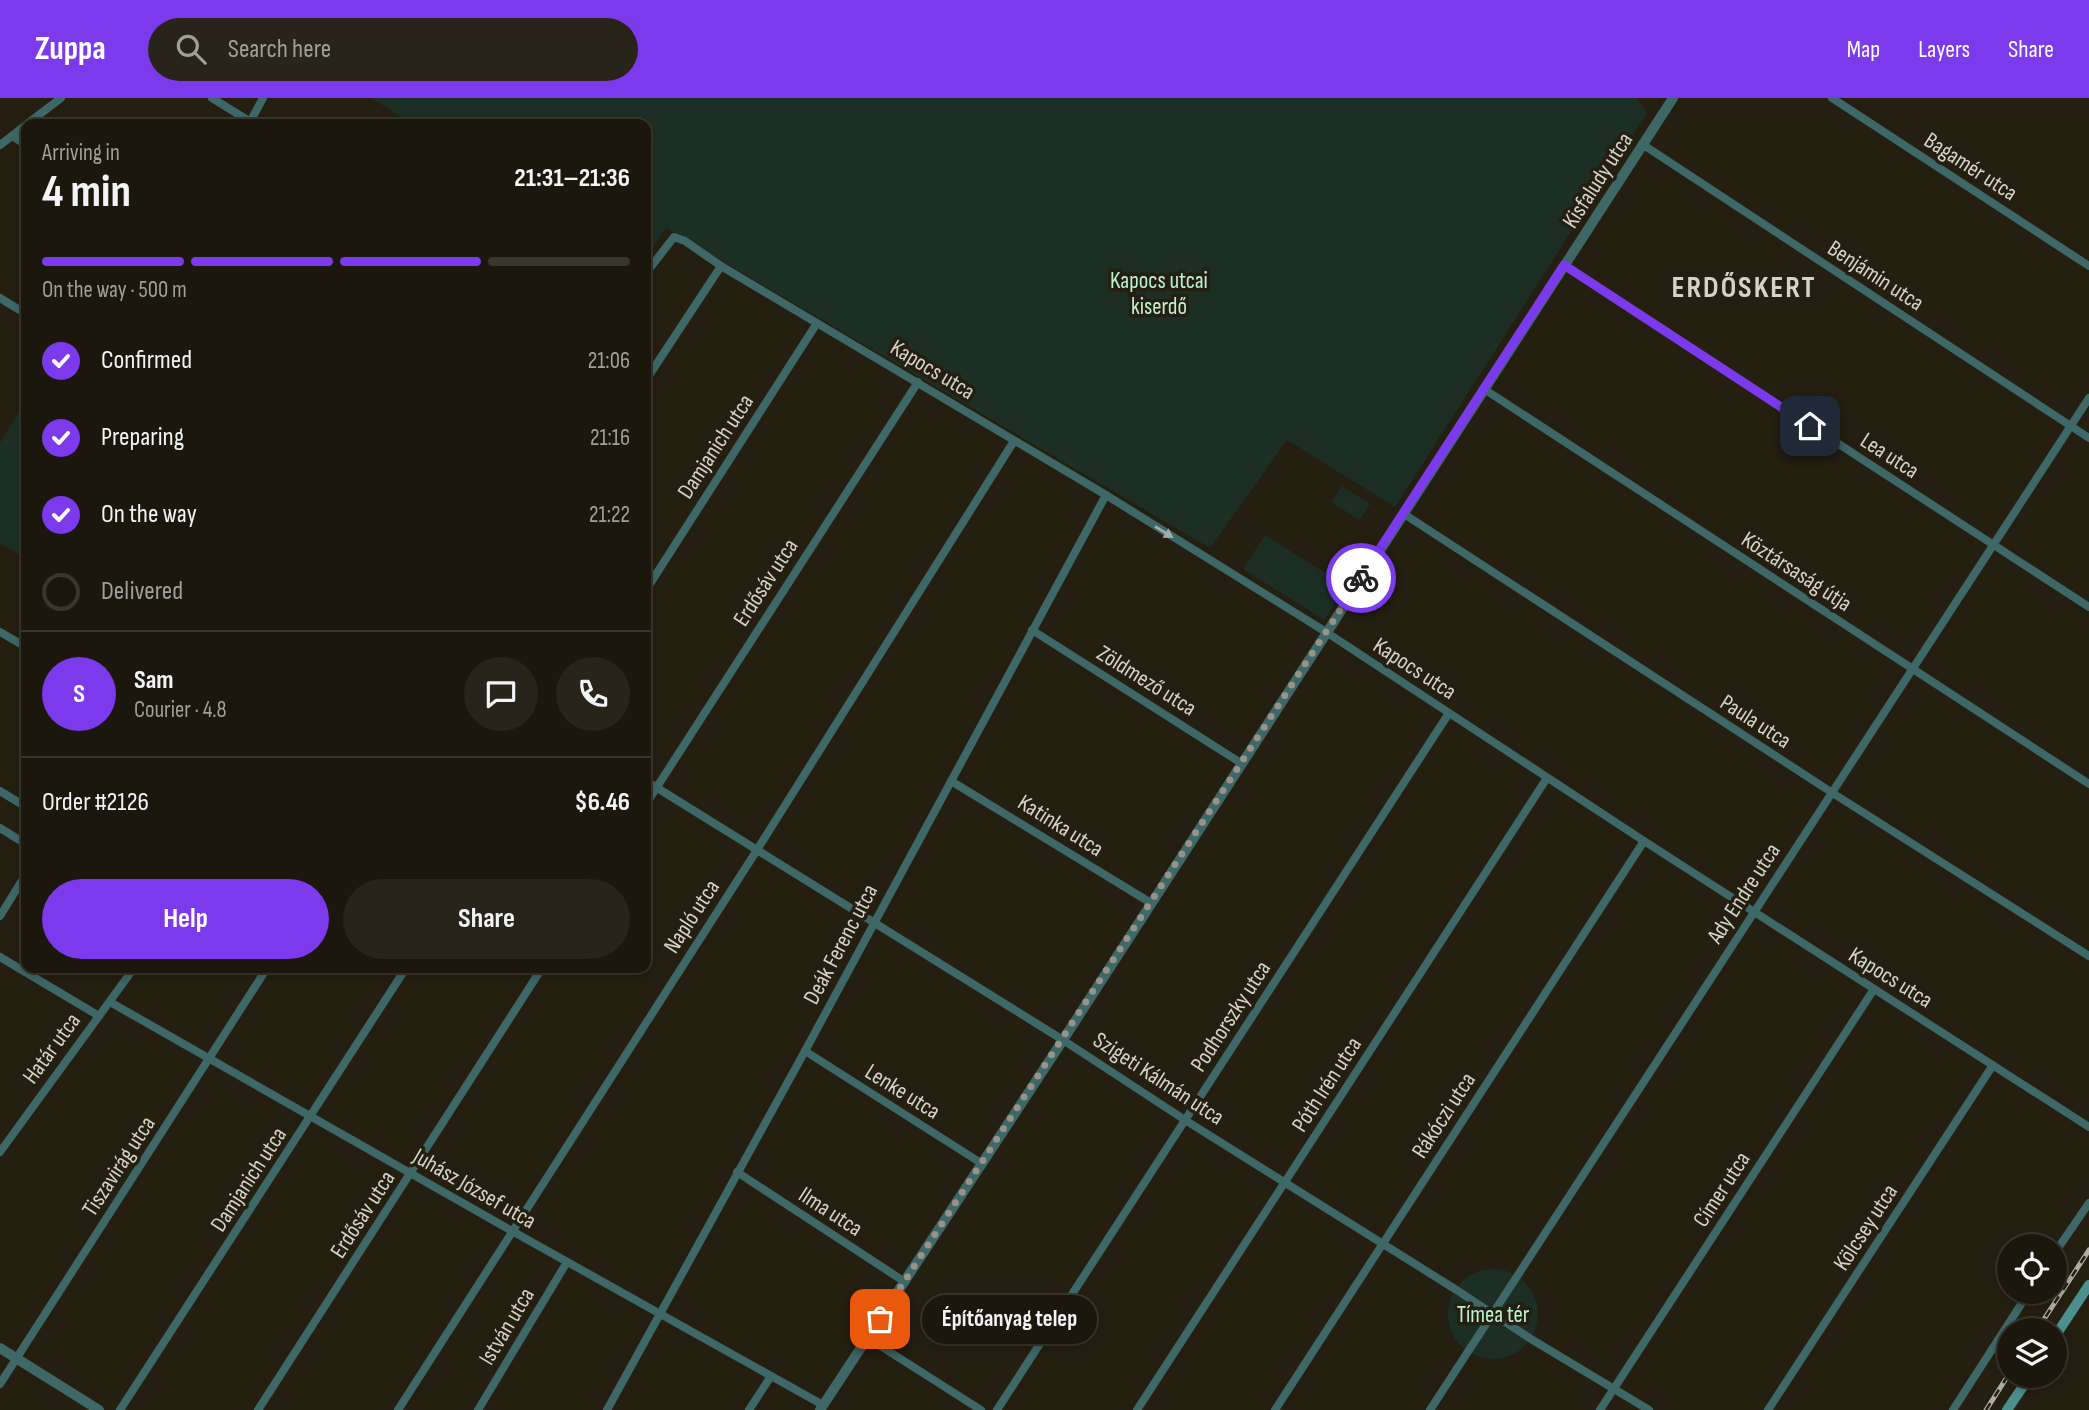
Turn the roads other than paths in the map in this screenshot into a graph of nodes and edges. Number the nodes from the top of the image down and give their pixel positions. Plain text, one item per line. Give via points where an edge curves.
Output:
1 (61, 98) edge
2 (212, 98) edge
3 (263, 98) edge
4 (1673, 98) edge
5 (1832, 98) edge
6 (35, 119) edge
7 (245, 119) edge
8 (253, 119) edge
9 (21, 129) edge
10 (12, 136) junction
11 (21, 142) edge
12 (0, 145) edge
13 (1643, 145) junction
14 (1564, 265) junction
15 (721, 266) junction
16 (2089, 266) edge
17 (651, 267) edge
18 (0, 298) edge
19 (21, 311) edge
20 (817, 323) junction
21 (651, 372) edge
22 (918, 382) junction
23 (1484, 389) junction
24 (2089, 398) edge
25 (2070, 426) junction
26 (2089, 438) edge
27 (1014, 441) junction
28 (1106, 495) junction
29 (1404, 514) junction
30 (1992, 545) junction
31 (651, 582) edge
32 (2089, 607) edge
33 (1031, 630) junction
34 (0, 632) edge
35 (1326, 632) junction
36 (21, 644) edge
37 (1912, 669) junction
38 (1449, 713) junction
39 (1241, 763) junction
40 (1547, 779) junction
41 (951, 780) junction
42 (2089, 783) edge
43 (651, 784) edge
44 (656, 787) junction
45 (0, 791) edge
46 (1831, 792) junction
47 (651, 796) edge
48 (21, 804) edge
49 (0, 828) edge
50 (21, 841) edge
51 (1644, 841) junction
52 (757, 850) junction
53 (21, 882) edge
54 (1151, 903) junction
55 (1754, 912) junction
56 (0, 916) edge
57 (874, 923) junction
58 (2089, 956) edge
59 (0, 957) edge
60 (21, 970) edge
61 (27, 973) edge
62 (130, 973) edge
63 (264, 973) edge
64 (403, 973) edge
65 (539, 973) edge
66 (1874, 989) junction
67 (110, 1002) junction
68 (99, 1016) junction
69 (1063, 1040) junction
70 (805, 1051) junction
71 (210, 1059) junction
72 (1993, 1065) junction
73 (312, 1116) junction
74 (1185, 1120) junction
75 (2089, 1127) edge
76 (0, 1152) edge
77 (981, 1163) junction
78 (737, 1172) junction
79 (411, 1173) junction
80 (1285, 1182) junction
81 (2089, 1203) edge
82 (512, 1231) junction
83 (2067, 1235) edge
84 (1382, 1244) junction
85 (566, 1262) junction
86 (905, 1282) junction
87 (2089, 1285) edge
88 (2021, 1304) edge
89 (660, 1313) junction
90 (1492, 1314) junction
91 (2067, 1318) edge
92 (868, 1338) junction
93 (0, 1349) edge
94 (17, 1359) junction
95 (772, 1376) junction
96 (0, 1384) edge
97 (1615, 1388) junction
98 (2022, 1388) edge
99 (822, 1408) edge
100 (99, 1410) edge
101 (120, 1410) edge
102 (258, 1410) edge
103 (398, 1410) edge
104 (478, 1410) edge
105 (607, 1410) edge
106 (750, 1410) edge
107 (981, 1410) edge
108 (997, 1410) edge
109 (1137, 1410) edge
110 (1275, 1410) edge
111 (1430, 1410) edge
112 (1600, 1410) edge
113 (1649, 1410) edge
114 (1768, 1410) edge
115 (1953, 1410) edge
116 (2007, 1410) edge

1 - 6 street
2 - 7 street
3 - 8 street
4 - 13 street, Kisfaludy utca
5 - 16 street, Bagamér utca
9 - 10 street
10 - 11 street
10 - 12 street
13 - 14 street, Kisfaludy utca
13 - 25 street, Benjámin utca
14 - 23 street, Kisfaludy utca
14 - 30 street, Lea utca
15 - 17 street, Kapocs utca via 674,237
15 - 20 street, Kapocs utca
15 - 21 street
18 - 19 street
20 - 22 street, Kapocs utca
20 - 31 street, Damjanich utca
22 - 27 street, Kapocs utca
22 - 44 street, Erdősáv utca
23 - 29 street, Kisfaludy utca
23 - 37 street, Köztársaság útja
24 - 25 street, Ady Endre utca
25 - 26 street, Benjámin utca
25 - 30 street, Ady Endre utca
27 - 28 street, Kapocs utca
27 - 52 street, Napló utca
28 - 33 street, Deák Ferenc utca
28 -> 35 street, Kapocs utca
29 - 35 street, Kisfaludy utca
29 - 46 street, Paula utca
30 - 32 street, Lea utca
30 - 37 street, Ady Endre utca
33 - 39 street, Zöldmező utca
33 - 41 street, Deák Ferenc utca
34 - 36 street
35 - 38 street, Kapocs utca
35 - 39 street, Kisfaludy utca
37 - 42 street, Köztársaság útja
37 - 46 street, Ady Endre utca
38 - 40 street, Kapocs utca
38 - 74 street, Podhorszky utca
39 - 54 street, Kisfaludy utca
40 - 51 street, Kapocs utca
40 - 80 street, Póth Irén utca
41 - 54 street, Katinka utca
41 - 57 street, Deák Ferenc utca
43 - 44 street, Szigeti Kálmán utca
44 - 47 street, Erdősáv utca
44 - 52 street, Szigeti Kálmán utca
45 - 48 street
46 - 55 street, Ady Endre utca
46 - 58 street, Paula utca
49 - 50 street
51 - 55 street, Kapocs utca
51 - 84 street, Rákóczi utca
52 - 57 street, Szigeti Kálmán utca
52 - 82 street, Napló utca
53 - 56 street
54 - 69 street, Kisfaludy utca
55 - 66 street, Kapocs utca
55 - 90 street, Ady Endre utca
57 - 69 street, Szigeti Kálmán utca
57 - 70 street, Deák Ferenc utca
59 - 60 street
61 - 68 street
62 - 67 street, Határ utca
63 - 71 street, Tiszavirág utca
64 - 73 street, Damjanich utca
65 - 79 street, Erdősáv utca
66 - 72 street, Kapocs utca
66 - 97 street, Címer utca
67 - 68 street, Határ utca
67 - 71 street, Juhász József utca
68 - 76 street, Határ utca
69 - 74 street, Szigeti Kálmán utca
69 - 77 street, Kisfaludy utca
70 - 77 street, Lenke utca
70 - 78 street, Deák Ferenc utca
71 - 73 street, Juhász József utca
71 - 94 street, Tiszavirág utca
72 - 75 street, Kapocs utca
72 - 114 street, Kölcsey utca
73 - 79 street, Juhász József utca
73 - 101 street, Damjanich utca
74 - 80 street, Szigeti Kálmán utca
74 - 108 street, Podhorszky utca
77 - 86 street, Kisfaludy utca
78 - 86 street, Ilma utca
78 - 89 street, Deák Ferenc utca
79 - 82 street, Juhász József utca
79 - 102 street, Erdősáv utca
80 - 84 street, Szigeti Kálmán utca
80 - 109 street, Póth Irén utca
81 - 83 street
82 - 85 street, Juhász József utca
82 - 103 street, Napló utca
84 - 90 street, Szigeti Kálmán utca
84 - 110 street, Rákóczi utca
85 - 89 street, Juhász József utca
85 - 104 street, István utca
86 - 92 street, Kisfaludy utca
87 - 91 main road
88 - 115 street
89 - 95 street, Juhász József utca
89 - 105 street, Deák Ferenc utca
90 - 97 street, Szigeti Kálmán utca
90 - 111 street, Ady Endre utca
92 - 99 street, Kisfaludy utca
92 - 107 street
93 - 94 street
94 - 96 street, Tiszavirág utca
94 - 100 street
95 - 99 street, Juhász József utca
95 - 106 street
97 - 112 street, Címer utca
97 - 113 street, Szigeti Kálmán utca
98 - 116 main road

